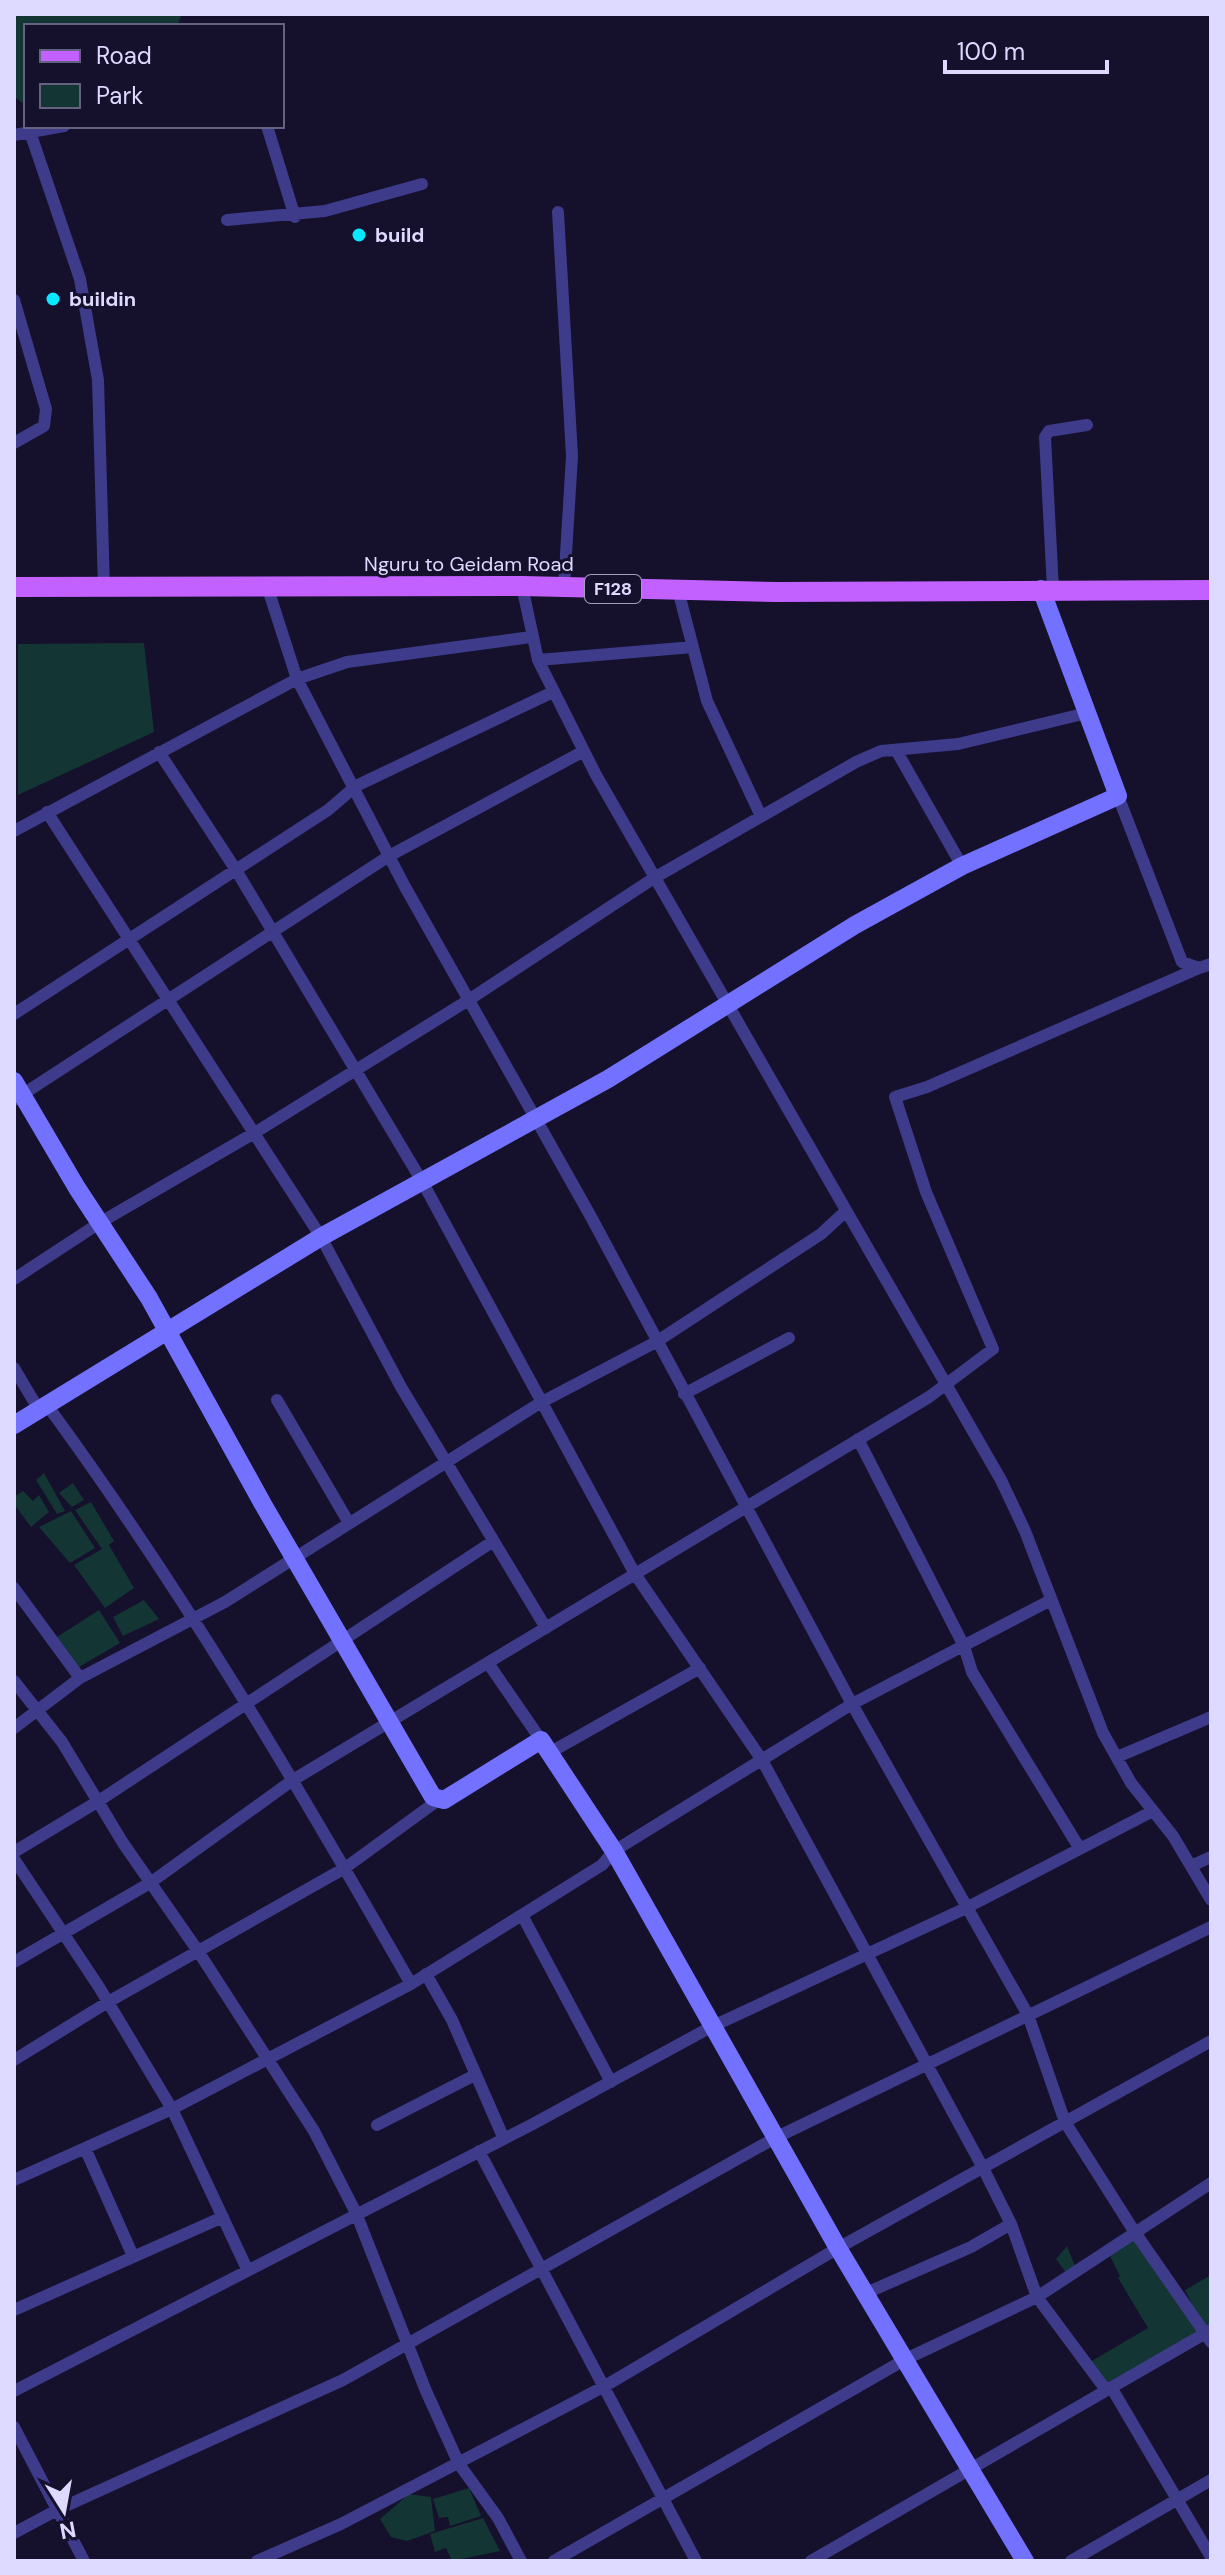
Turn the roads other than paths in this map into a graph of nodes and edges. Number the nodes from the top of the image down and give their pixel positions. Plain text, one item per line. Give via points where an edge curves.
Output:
1 (53, 128) edge
2 (268, 128) edge
3 (30, 132) junction
4 (14, 135) edge
5 (422, 184) dead end
6 (558, 212) dead end
7 (295, 217) junction
8 (227, 220) dead end
9 (14, 300) edge
10 (1087, 425) dead end
11 (14, 443) edge
12 (522, 586) junction
13 (14, 587) edge
14 (564, 587) junction
15 (104, 588) junction
16 (268, 589) junction
17 (1047, 589) junction
18 (678, 590) junction
19 (1211, 590) edge
20 (531, 637) junction
21 (693, 647) junction
22 (538, 660) junction
23 (297, 679) junction
24 (553, 692) junction
25 (1087, 713) junction
26 (896, 750) junction
27 (584, 751) junction
28 (159, 752) junction
29 (356, 786) junction
30 (1118, 796) junction
31 (47, 812) junction
32 (760, 814) junction
33 (14, 831) edge
34 (389, 856) junction
35 (962, 866) junction
36 (236, 870) junction
37 (654, 878) junction
38 (271, 932) junction
39 (129, 937) junction
40 (1205, 966) edge
41 (168, 999) junction
42 (467, 1001) junction
43 (726, 1005) junction
44 (14, 1014) edge
45 (357, 1069) junction
46 (17, 1092) edge
47 (536, 1120) junction
48 (256, 1132) junction
49 (423, 1183) junction
50 (846, 1211) junction
51 (101, 1222) junction
52 (321, 1237) junction
53 (14, 1279) edge
54 (169, 1332) junction
55 (789, 1338) dead end
56 (656, 1342) junction
57 (14, 1368) edge
58 (945, 1382) junction
59 (684, 1394) junction
60 (277, 1400) dead end
61 (540, 1403) junction
62 (43, 1408) junction
63 (14, 1425) edge
64 (858, 1439) junction
65 (449, 1463) junction
66 (746, 1506) junction
67 (349, 1523) junction
68 (492, 1542) junction
69 (294, 1559) junction
70 (635, 1574) junction
71 (14, 1588) edge
72 (1051, 1600) junction
73 (193, 1618) junction
74 (546, 1628) junction
75 (342, 1642) junction
76 (964, 1646) junction
77 (488, 1663) junction
78 (700, 1668) junction
79 (80, 1678) junction
80 (14, 1681) edge
81 (246, 1704) junction
82 (852, 1704) junction
83 (36, 1713) junction
84 (1211, 1717) edge
85 (388, 1722) junction
86 (14, 1728) edge
87 (545, 1746) junction
88 (1117, 1757) junction
89 (762, 1760) junction
90 (293, 1780) junction
91 (437, 1801) junction
92 (97, 1802) junction
93 (1153, 1811) junction
94 (1080, 1849) junction
95 (614, 1851) junction
96 (14, 1852) edge
97 (1211, 1857) edge
98 (14, 1859) edge
99 (1191, 1866) junction
100 (345, 1868) junction
101 (150, 1883) junction
102 (1211, 1900) edge
103 (966, 1908) junction
104 (522, 1915) junction
105 (1211, 1927) edge
106 (62, 1934) junction
107 (198, 1951) junction
108 (866, 1955) junction
109 (14, 1962) edge
110 (426, 1974) junction
111 (411, 1984) junction
112 (108, 2002) junction
113 (1028, 2015) junction
114 (711, 2027) junction
115 (1211, 2041) edge
116 (269, 2058) junction
117 (14, 2060) edge
118 (927, 2062) junction
119 (475, 2075) junction
120 (611, 2082) junction
121 (172, 2109) junction
122 (1065, 2122) junction
123 (377, 2125) dead end
124 (775, 2138) junction
125 (504, 2139) junction
126 (85, 2148) junction
127 (479, 2151) junction
128 (983, 2168) junction
129 (14, 2180) edge
130 (1211, 2183) edge
131 (356, 2213) junction
132 (223, 2217) junction
133 (1011, 2224) junction
134 (1134, 2231) junction
135 (838, 2248) junction
136 (133, 2256) junction
137 (542, 2268) junction
138 (247, 2269) junction
139 (866, 2293) junction
140 (1037, 2297) junction
141 (14, 2310) edge
142 (1209, 2335) edge
143 (407, 2346) junction
144 (906, 2359) junction
145 (605, 2386) junction
146 (15, 2387) edge
147 (1108, 2389) junction
148 (14, 2427) edge
149 (459, 2464) junction
150 (972, 2468) junction
151 (1211, 2480) edge
152 (1179, 2498) junction
153 (664, 2500) junction
154 (59, 2509) junction
155 (14, 2533) edge
156 (1211, 2557) edge
157 (84, 2561) edge
158 (257, 2561) edge
159 (521, 2561) edge
160 (554, 2561) edge
161 (696, 2561) edge
162 (811, 2561) edge
163 (1025, 2561) edge
164 (1071, 2561) edge

1 - 3 street
2 - 7 street
3 - 4 street
3 - 15 street via 80,279 98,380
5 - 7 street
6 - 14 street via 572,456
7 - 8 street
9 - 11 street via 46,409 44,426
10 - 17 street via 1049,431 1045,437
12 - 14 main road, Nguru to Geidam Road / F128
12 - 16 main road, Nguru to Geidam Road / F128
12 - 20 street
13 - 15 main road, Nguru to Geidam Road / F128
14 - 18 main road, Nguru to Geidam Road / F128
15 - 16 main road, Nguru to Geidam Road / F128
16 - 23 street
17 - 18 main road, Nguru to Geidam Road / F128
17 - 19 main road, Nguru to Geidam Road / F128
17 - 25 street
18 - 21 street
20 - 22 street
20 - 23 street via 347,662
21 - 22 street
21 - 32 street via 707,701
22 - 24 street
23 - 28 street
23 - 29 street
24 - 27 street
24 - 29 street
25 - 26 street via 958,744
25 - 30 street
26 - 32 street via 856,762
26 - 35 street
27 - 34 street
27 - 37 street
28 - 31 street
28 - 36 street
29 - 34 street
29 - 36 street
30 - 35 street
30 - 40 street via 1182,962
31 - 33 street
31 - 39 street
32 - 37 street
34 - 38 street
34 - 42 street
35 - 43 street
36 - 38 street
36 - 39 street
37 - 42 street
37 - 43 street
38 - 41 street
38 - 45 street
39 - 41 street
39 - 44 street
40 - 58 street via 895,1097 926,1192 993,1349
41 - 46 street
41 - 48 street
42 - 45 street
42 - 47 street
43 - 47 street
43 - 50 street
45 - 48 street
45 - 49 street
46 - 51 street
47 - 49 street
47 - 56 street
48 - 51 street
48 - 52 street
49 - 52 street
49 - 61 street
50 - 56 street via 821,1234
50 - 58 street
51 - 53 street
51 - 54 street
52 - 54 street
52 - 65 street via 401,1387
54 - 62 street
54 - 69 street
55 - 59 street
56 - 59 street
56 - 61 street
57 - 62 street
58 - 64 street
58 - 72 street via 1001,1480
59 - 66 street
60 - 67 street
61 - 65 street
61 - 70 street
62 - 63 street
62 - 73 street via 103,1482
64 - 66 street
64 - 76 street
65 - 67 street
65 - 68 street
66 - 70 street
66 - 82 street
67 - 69 street
68 - 74 street
68 - 75 street
69 - 73 street
69 - 75 street
70 - 74 street
70 - 78 street
71 - 79 street
72 - 76 street
72 - 88 street
73 - 79 street
73 - 81 street
74 - 77 street
75 - 81 street
75 - 85 street
76 - 82 street
76 - 94 street via 972,1672
77 - 85 street
77 - 87 street
78 - 87 street
78 - 89 street
79 - 83 street
80 - 83 street
81 - 90 street
81 - 92 street
82 - 89 street
82 - 103 street
83 - 86 street
83 - 92 street via 62,1742
84 - 88 street
85 - 90 street
85 - 91 street
87 - 91 street
87 - 95 street
88 - 93 street
89 - 95 street
89 - 108 street
90 - 100 street
90 - 101 street
91 - 100 street
92 - 96 street
92 - 101 street
93 - 94 street
93 - 99 street
94 - 103 street
95 - 104 street via 602,1865
95 - 114 street
97 - 99 street
98 - 106 street
99 - 102 street
100 - 107 street
100 - 111 street
101 - 106 street
101 - 107 street
103 - 108 street
103 - 113 street
104 - 110 street
104 - 120 street
105 - 113 street
106 - 109 street
106 - 112 street
107 - 112 street
107 - 116 street
108 - 114 street
108 - 118 street
110 - 111 street
110 - 119 street
111 - 116 street
112 - 117 street
112 - 121 street
113 - 118 street
113 - 122 street
114 - 120 street
114 - 124 street
115 - 122 street
116 - 121 street
116 - 131 street
118 - 124 street
118 - 128 street
119 - 123 street
119 - 125 street
120 - 125 street
121 - 126 street
121 - 132 street
122 - 128 street
122 - 134 street
124 - 135 street
124 - 137 street
125 - 127 street
126 - 129 street
126 - 136 street
127 - 131 street
127 - 137 street
128 - 133 street
128 - 135 street
130 - 134 street
131 - 138 street
131 - 143 street
132 - 136 street
132 - 138 street
133 - 139 street
133 - 140 street
134 - 140 street
134 - 142 street
135 - 139 street
135 - 145 street
136 - 141 street
137 - 143 street
137 - 145 street
138 - 146 street
139 - 144 street
140 - 144 street
140 - 147 street
142 - 147 street
143 - 149 street
143 - 154 street via 287,2407
144 - 150 street
144 - 153 street
145 - 149 street
145 - 153 street
147 - 150 street
147 - 152 street
148 - 154 street
149 - 158 street
149 - 159 street
150 - 162 street
150 - 163 street
151 - 152 street
152 - 156 street
152 - 164 street
153 - 160 street
153 - 161 street
154 - 155 street
154 - 157 street

